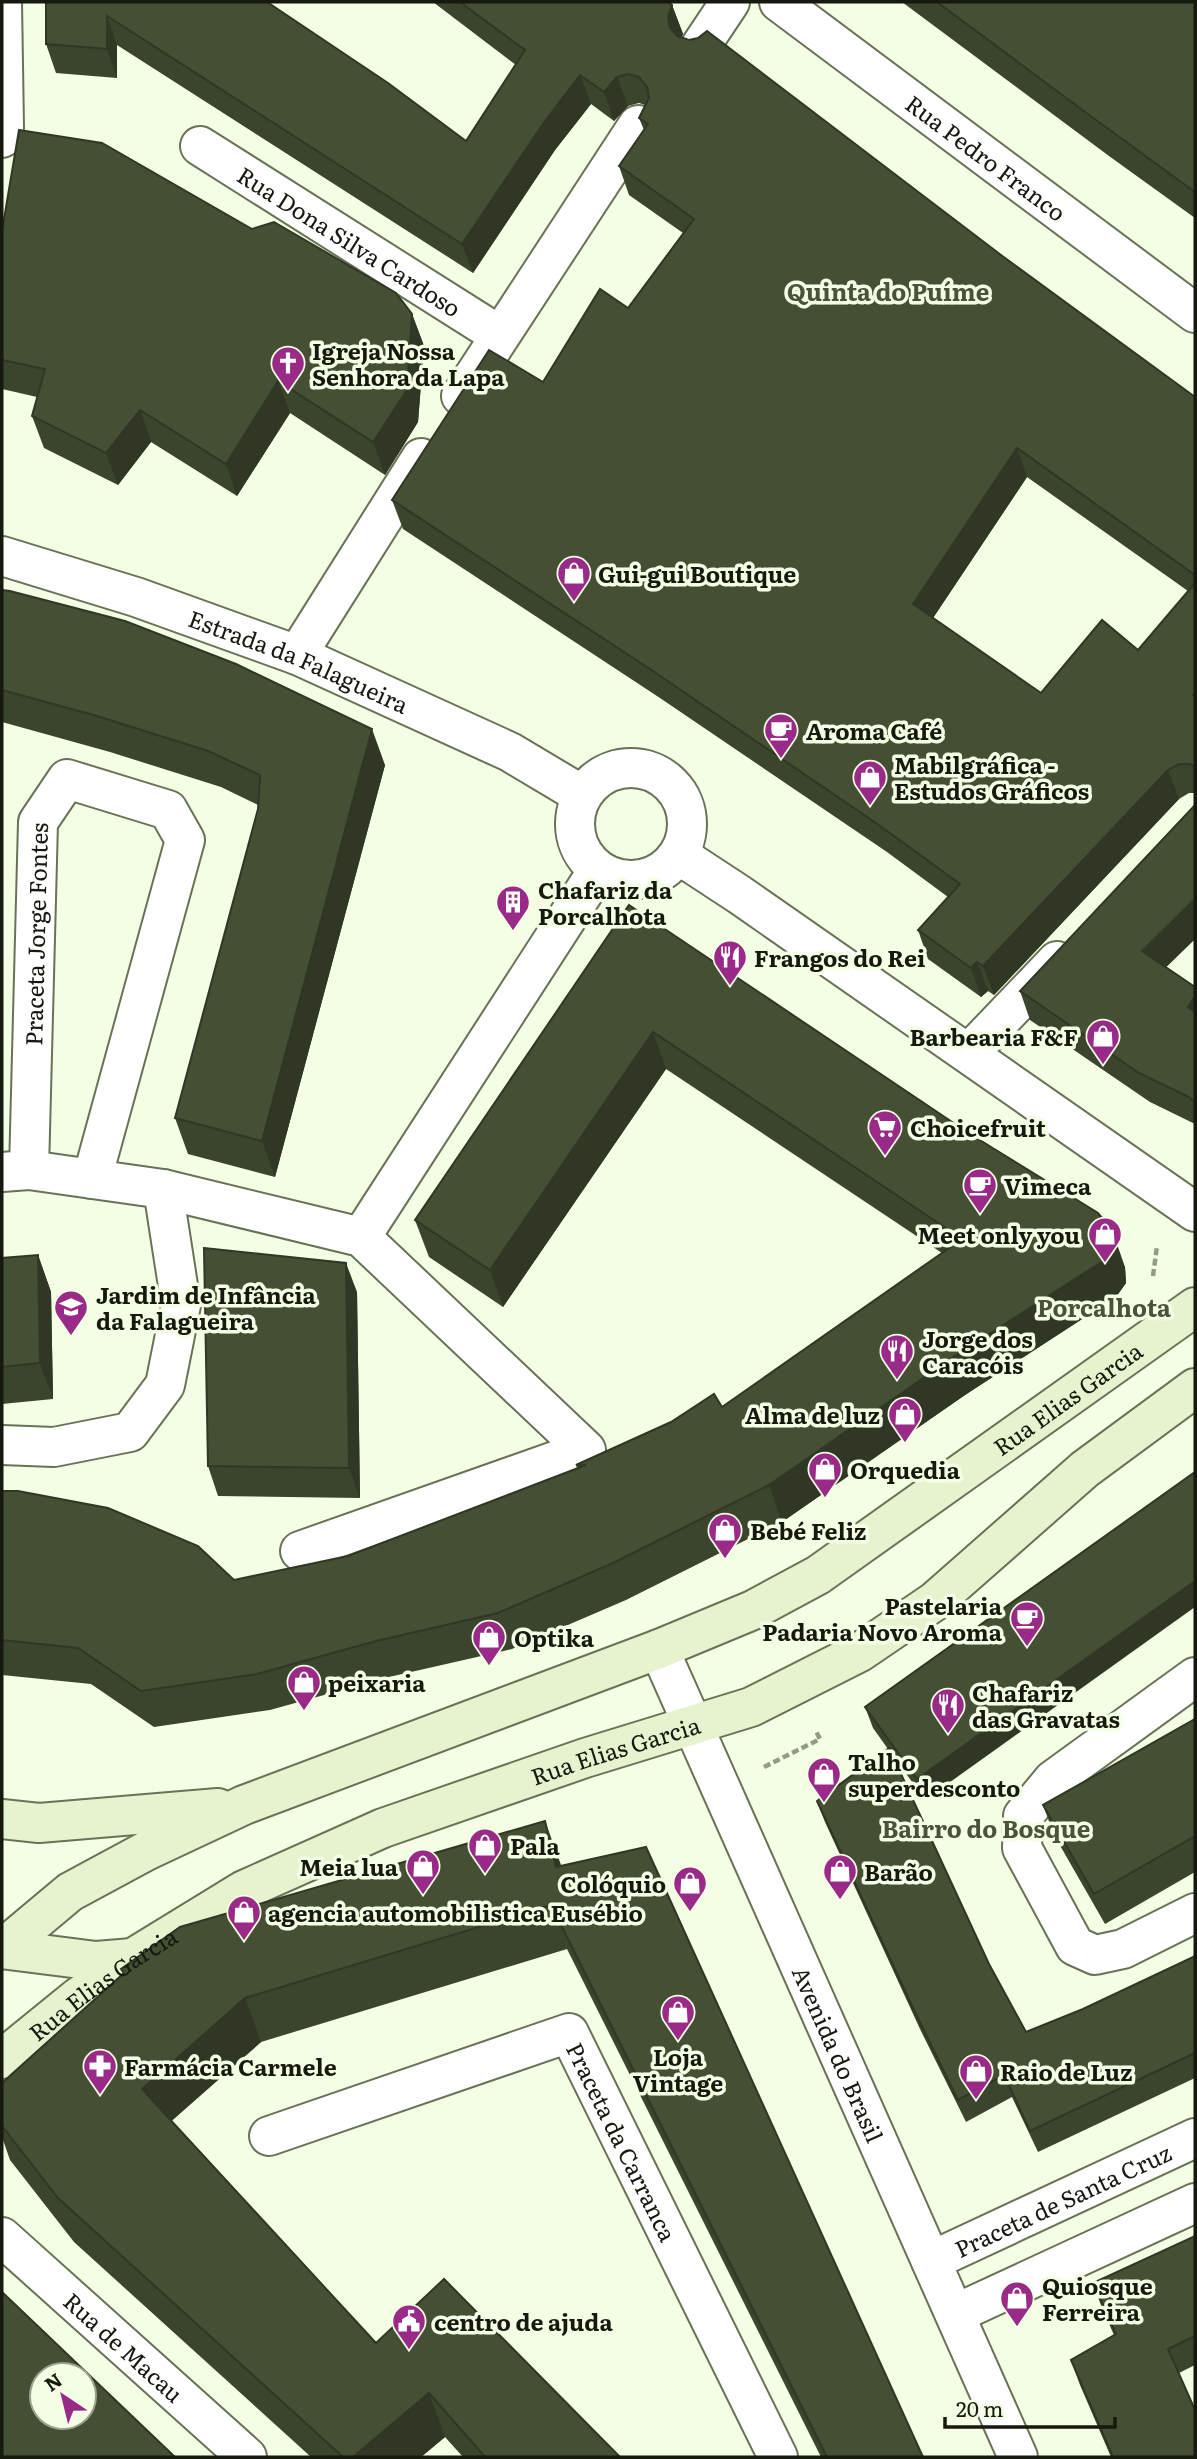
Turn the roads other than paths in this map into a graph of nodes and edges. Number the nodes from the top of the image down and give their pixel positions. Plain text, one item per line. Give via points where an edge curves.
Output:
1 (2, 2) edge
2 (730, 2) edge
3 (779, 2) edge
4 (700, 47) edge
5 (638, 125) dead end
6 (2, 138) edge
7 (200, 146) dead end
8 (1195, 313) edge
9 (499, 335) junction
10 (2, 556) edge
11 (297, 655) junction
12 (582, 795) junction
13 (679, 855) junction
14 (598, 870) junction
15 (1082, 934) edge
16 (969, 1053) junction
17 (15, 1171) edge
18 (92, 1179) junction
19 (163, 1189) junction
20 (1195, 1212) edge
21 (361, 1237) junction
22 (1195, 1307) edge
23 (1195, 1388) edge
24 (2, 1445) edge
25 (300, 1551) dead end
26 (659, 1649) junction
27 (1195, 1677) edge
28 (692, 1725) junction
29 (244, 1805) junction
30 (2, 1819) edge
31 (1195, 1913) edge
32 (2, 1949) edge
33 (133, 1958) junction
34 (2, 2059) edge
35 (269, 2136) dead end
36 (1195, 2138) edge
37 (1195, 2203) edge
38 (2, 2237) edge
39 (931, 2262) junction
40 (955, 2314) junction
41 (247, 2457) edge
42 (778, 2457) edge
43 (1018, 2457) edge

1 - 6 street
2 - 4 street
3 - 8 street, Rua Pedro Franco
5 - 9 street
7 - 9 street, Rua Dona Silva Cardoso
9 - 11 street
10 - 11 street, Estrada da Falagueira via 136,597
11 - 12 street, Estrada da Falagueira via 510,752
12 - 13 street via 604,774 618,769 640,769 661,777 677,792 686,812 687,834
12 - 14 street via 576,835 584,855
13 - 14 street via 663,871 641,879 619,879
13 - 16 street
14 - 21 street
15 - 16 street
16 - 20 street
17 - 18 street
17 - 18 street, Praceta Jorge Fontes via 38,822 67,779 168,810 186,840
18 - 19 street
19 - 21 street
19 - 24 street via 181,1305 165,1385 131,1432 54,1447
21 - 25 street via 586,1450
22 - 26 main road, Rua Elias Garcia via 818,1575 753,1610
23 - 28 main road, Rua Elias Garcia via 1085,1469 935,1601 860,1652 751,1707
26 - 28 street, Avenida do Brasil
26 - 29 main road, Rua Elias Garcia
27 - 31 street via 1054,1780 1023,1816 1022,1848 1075,1946 1095,1955 1123,1949
28 - 33 main road, Rua Elias Garcia via 383,1828 244,1890
28 - 39 street, Avenida do Brasil
29 - 30 main road via 39,1823
29 - 32 main road, Rua Elias Garcia via 70,1892
32 - 33 main road via 96,1961
33 - 34 main road, Rua Elias Garcia
35 - 42 street, Praceta da Carranca via 569,2034
36 - 39 street, Praceta de Santa Cruz
37 - 40 street
38 - 41 street, Rua de Macau
39 - 40 street, Avenida do Brasil
40 - 43 street, Avenida do Brasil

